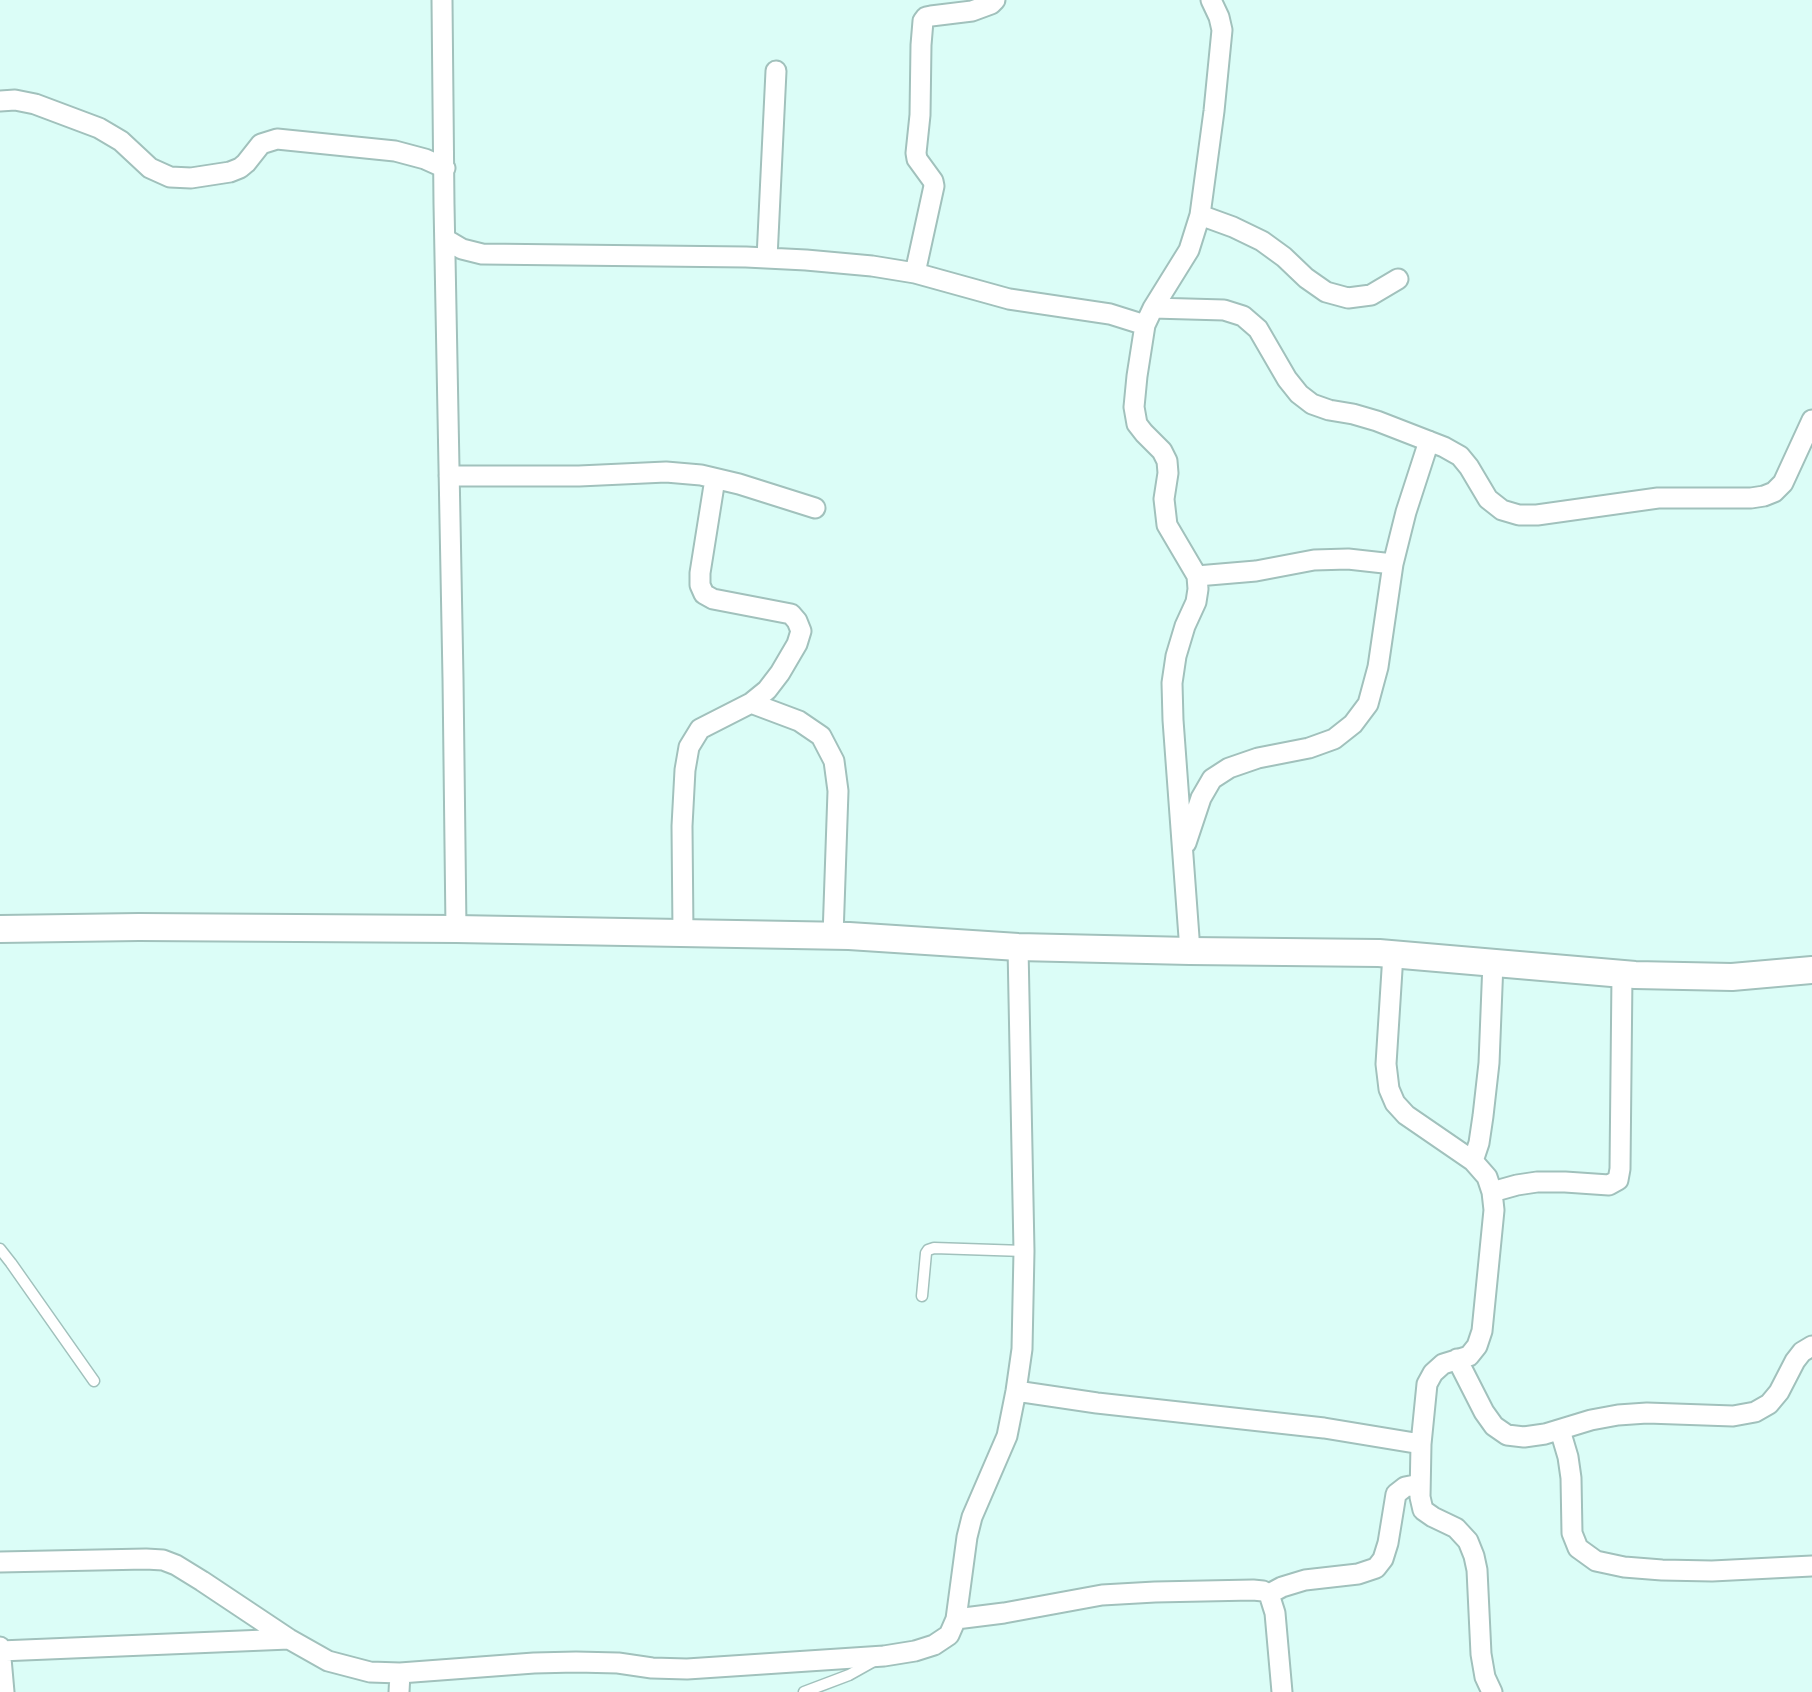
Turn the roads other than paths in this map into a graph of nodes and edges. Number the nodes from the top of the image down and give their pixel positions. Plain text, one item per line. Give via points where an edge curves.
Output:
1 (443, 0) edge
2 (995, 0) edge
3 (1211, 0) edge
4 (776, 71) dead end
5 (0, 101) edge
6 (445, 168) junction
7 (1200, 215) junction
8 (445, 239) junction
9 (766, 258) junction
10 (915, 273) junction
11 (1398, 279) dead end
12 (1149, 316) junction
13 (1812, 420) edge
14 (1429, 441) junction
15 (449, 475) junction
16 (715, 479) junction
17 (815, 508) dead end
18 (1393, 564) junction
19 (1197, 576) junction
20 (751, 703) junction
21 (1182, 854) junction
22 (0, 929) edge
23 (456, 929) junction
24 (683, 933) junction
25 (833, 936) junction
26 (1018, 947) junction
27 (1190, 951) junction
28 (1393, 954) junction
29 (1493, 962) junction
30 (1812, 970) edge
31 (1775, 973) junction
32 (1622, 974) junction
33 (1812, 979) edge
34 (1473, 1161) junction
35 (1492, 1192) junction
36 (0, 1249) edge
37 (1024, 1251) junction
38 (922, 1296) dead end
39 (1812, 1346) edge
40 (1457, 1359) junction
41 (94, 1381) dead end
42 (1016, 1391) junction
43 (1560, 1430) junction
44 (1421, 1444) junction
45 (1420, 1484) junction
46 (0, 1562) edge
47 (1812, 1566) edge
48 (1269, 1594) junction
49 (956, 1619) junction
50 (289, 1639) junction
51 (0, 1649) edge
52 (884, 1656) junction
53 (399, 1683) edge
54 (4, 1692) edge
55 (804, 1692) edge
56 (1282, 1692) edge
57 (1492, 1692) edge

1 - 6 street
2 - 10 street via 972,11 923,21 916,153 934,186
3 - 7 street via 1222,30
4 - 9 street
5 - 6 street via 35,104 99,128 170,177 230,172 246,163 261,144 276,138 395,151
6 - 8 street
7 - 11 street via 1262,241 1326,292 1348,298 1371,295
7 - 12 street via 1189,250
8 - 9 street via 482,254
8 - 15 street
9 - 10 street
10 - 12 street via 1009,299
12 - 14 street via 1224,310 1243,316 1258,329 1298,394 1312,404
12 - 19 street via 1137,376 1137,424 1167,461 1167,525
13 - 14 street via 1783,483 1764,496 1658,498 1537,515 1502,510 1488,499 1460,456
14 - 18 street
15 - 16 street via 666,472
15 - 23 street
16 - 17 street
16 - 20 street via 699,573 704,594 791,614 801,631 780,673
18 - 19 street via 1314,560
18 - 21 street via 1368,704 1334,739 1258,758 1212,779
19 - 21 street via 1196,602 1176,656 1172,683
20 - 24 street via 700,729 689,747 682,826
20 - 25 street via 799,721 821,736 834,761 838,791
21 - 27 street
22 - 23 street
23 - 24 street
24 - 25 street
25 - 26 street
26 - 27 street
26 - 37 street
27 - 28 street
28 - 29 street
28 - 34 street via 1386,1064 1389,1089 1406,1115
29 - 32 street
29 - 34 street via 1489,1063
30 - 31 street
31 - 32 street via 1732,977
31 - 33 street
32 - 35 street via 1618,1181 1609,1185 1537,1182
34 - 35 street via 1487,1177
35 - 40 street via 1482,1331 1478,1346 1469,1356
36 - 41 lane
37 - 38 lane via 928,1250
37 - 42 street via 1022,1349
39 - 43 street via 1795,1361 1769,1404 1755,1412 1734,1416 1628,1414
40 - 43 street via 1484,1412 1507,1435 1524,1437
40 - 44 street via 1443,1364 1427,1384
42 - 44 street
42 - 49 street via 1007,1436 972,1517
43 - 47 street via 1571,1478 1572,1533 1578,1548 1596,1561 1624,1567 1712,1571
44 - 45 street
45 - 48 street via 1396,1494 1388,1543 1376,1568 1305,1580
45 - 57 street via 1423,1510 1456,1528 1474,1556 1481,1654
46 - 50 street via 163,1560
48 - 49 street via 1253,1590 1102,1595
48 - 56 street
49 - 52 street via 949,1635 934,1645
50 - 51 street
50 - 53 street via 328,1661
51 - 54 street
52 - 53 street via 687,1669 534,1663
52 - 55 lane

